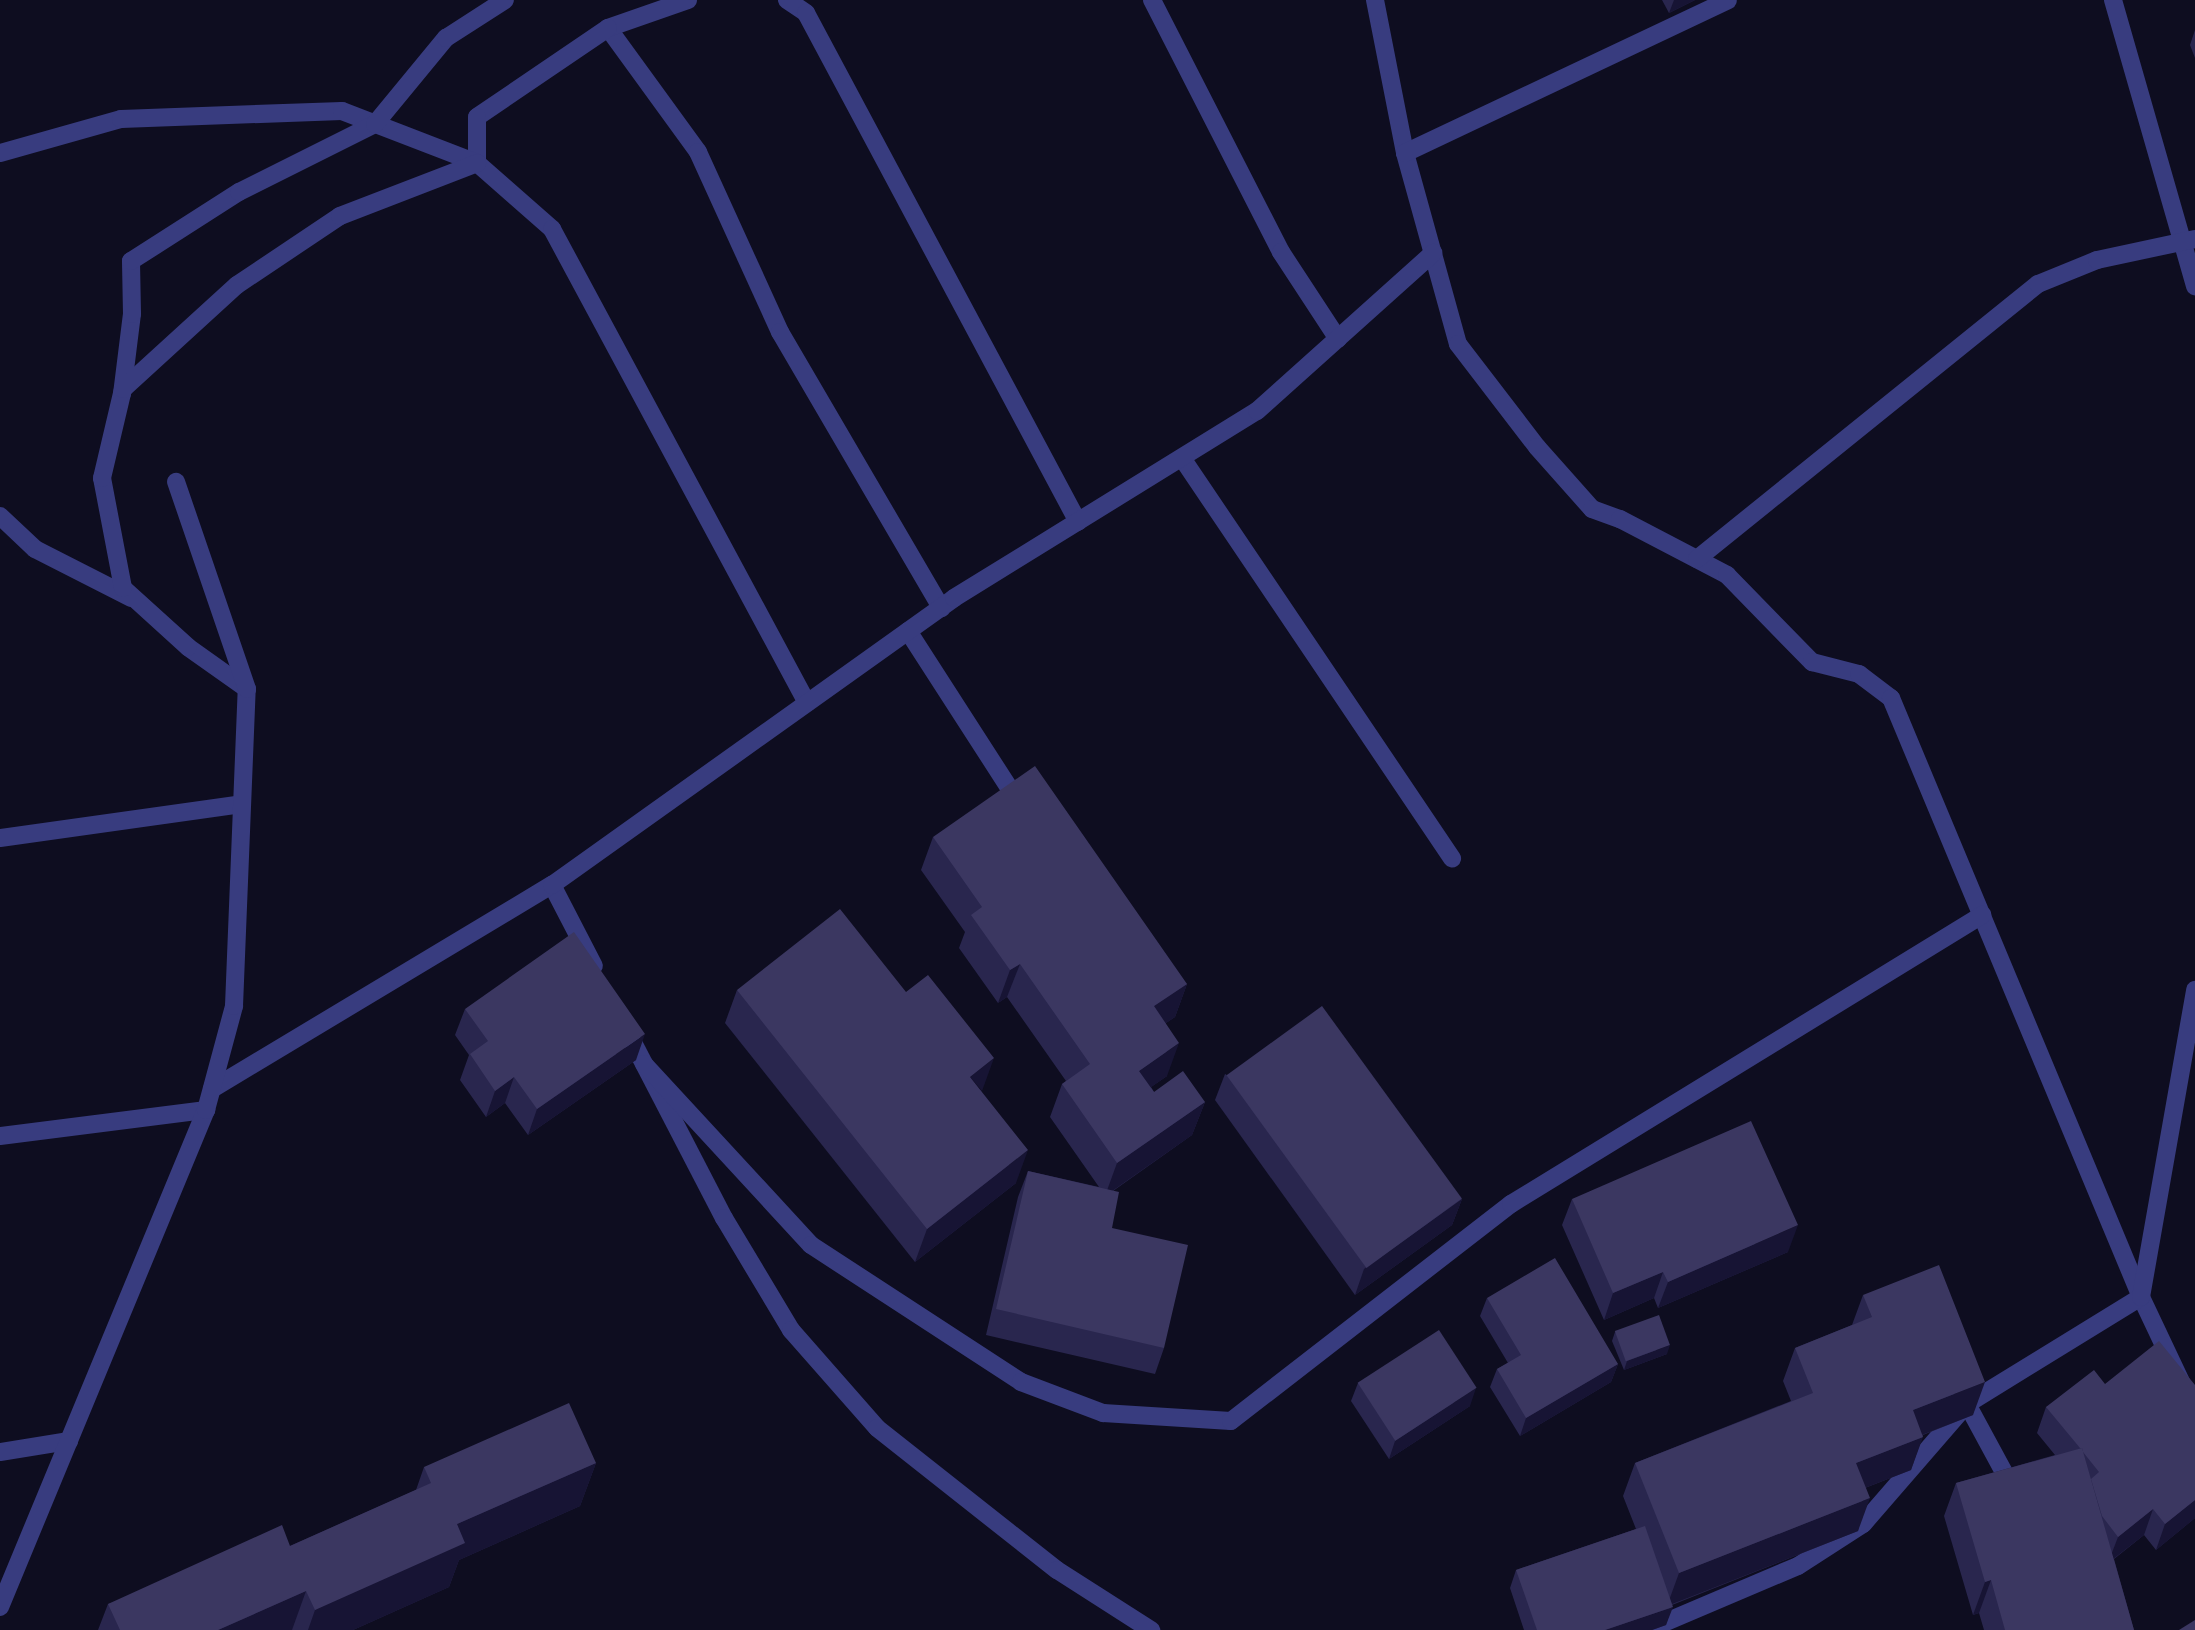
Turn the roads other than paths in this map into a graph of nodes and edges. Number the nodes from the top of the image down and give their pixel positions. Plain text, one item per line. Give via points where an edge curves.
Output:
1 (505, 0) edge
2 (688, 0) edge
3 (787, 0) edge
4 (1152, 0) edge
5 (1376, 0) edge
6 (1728, 0) edge
7 (2113, 0) edge
8 (608, 28) junction
9 (375, 124) junction
10 (0, 153) edge
11 (1405, 153) junction
12 (477, 163) junction
13 (2188, 240) edge
14 (1433, 253) junction
15 (2195, 286) edge
16 (1338, 339) junction
17 (122, 396) junction
18 (1182, 458) junction
19 (176, 482) dead end
20 (0, 516) edge
21 (1078, 522) junction
22 (1697, 559) junction
23 (140, 603) junction
24 (941, 608) junction
25 (908, 631) junction
26 (247, 689) junction
27 (807, 703) junction
28 (242, 804) junction
29 (1029, 817) edge
30 (0, 838) edge
31 (1452, 858) dead end
32 (552, 885) junction
33 (1982, 915) junction
34 (601, 981) edge
35 (2195, 990) edge
36 (620, 1016) edge
37 (644, 1064) junction
38 (212, 1089) junction
39 (206, 1110) junction
40 (0, 1136) edge
41 (2141, 1297) junction
42 (1967, 1404) junction
43 (2195, 1410) edge
44 (69, 1441) junction
45 (0, 1452) edge
46 (2020, 1501) edge
47 (0, 1607) edge
48 (1151, 1630) edge
49 (1647, 1630) edge

1 - 9 street via 446,38
2 - 8 street
3 - 21 street via 806,13
4 - 16 street via 1281,252
5 - 11 street
6 - 11 street
7 - 13 street
8 - 12 street via 477,117
8 - 24 street via 698,152 779,332
9 - 10 street via 342,111 121,119
9 - 12 street
9 - 17 street via 239,192 131,261 132,314
11 - 14 street
12 - 17 street via 340,216 237,285 123,389
12 - 27 street via 552,229
13 - 15 street
13 - 22 street via 2097,260 2038,284
14 - 16 street
14 - 22 street via 1458,344 1537,447 1592,509
16 - 18 street via 1257,411
17 - 23 street via 102,478 123,588
18 - 21 street
18 - 31 street
19 - 26 street
20 - 23 street via 35,548
21 - 24 street
22 - 33 street via 1727,575 1812,662 1859,674 1891,698
23 - 26 street via 188,647
24 - 25 street
25 - 27 street
25 - 29 street
26 - 28 street
27 - 32 street
28 - 30 street
28 - 38 street via 234,1006
32 - 34 street
32 - 38 street
33 - 37 street via 1511,1204 1231,1421 1103,1413 1021,1382 811,1245
33 - 41 street
35 - 41 street
36 - 37 street
37 - 48 street via 724,1218 791,1331 877,1428 1058,1570
38 - 39 street
39 - 40 street
39 - 44 street
41 - 42 street
41 - 43 street
42 - 46 street
42 - 49 street via 1863,1524 1798,1566
44 - 45 street
44 - 47 street

